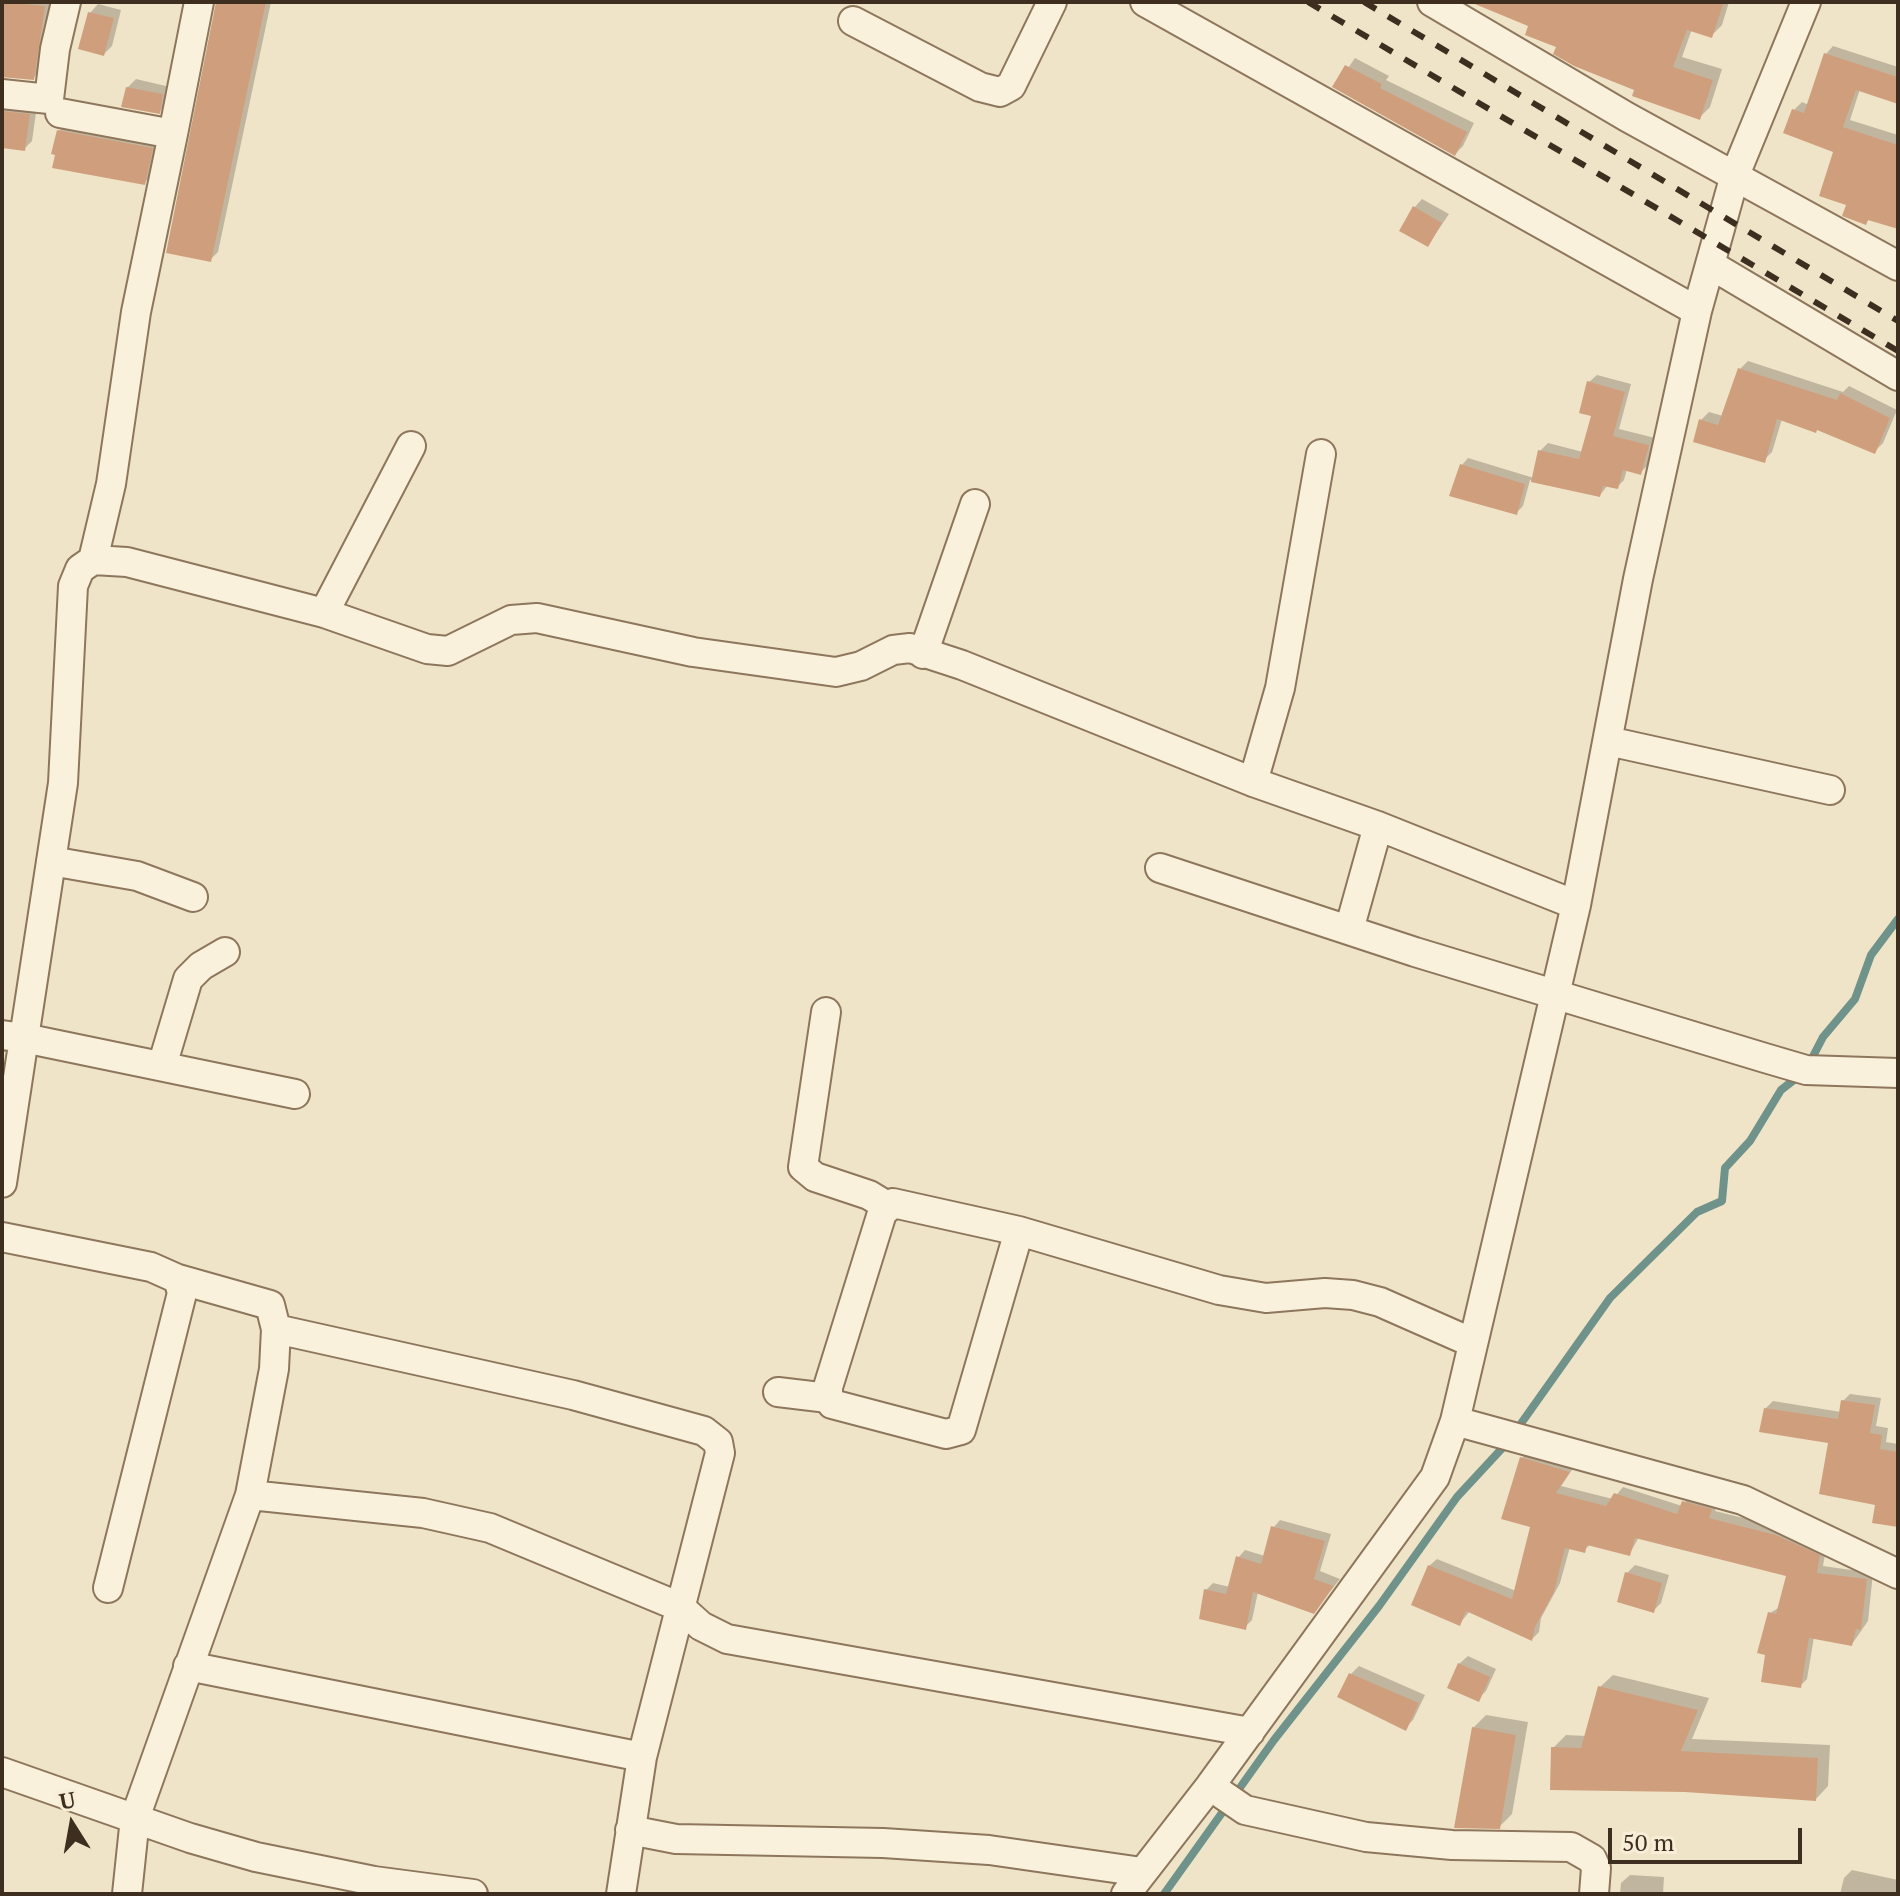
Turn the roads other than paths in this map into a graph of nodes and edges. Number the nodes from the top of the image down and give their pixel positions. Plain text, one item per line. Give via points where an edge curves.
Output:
1 (66, 2) edge
2 (199, 2) edge
3 (1052, 2) edge
4 (1145, 2) edge
5 (1432, 2) edge
6 (1806, 2) edge
7 (853, 21) dead end
8 (2, 94) edge
9 (60, 113) dead end
10 (173, 134) junction
11 (1735, 175) junction
12 (1711, 265) junction
13 (1898, 266) edge
14 (1697, 311) junction
15 (1898, 376) edge
16 (411, 446) dead end
17 (1321, 454) dead end
18 (975, 504) dead end
19 (93, 560) junction
20 (324, 613) junction
21 (923, 654) junction
22 (1608, 741) junction
23 (1253, 782) junction
24 (1830, 790) dead end
25 (1378, 826) junction
26 (51, 861) junction
27 (1160, 868) dead end
28 (193, 897) dead end
29 (1576, 905) junction
30 (1349, 930) junction
31 (225, 952) dead end
32 (1556, 992) junction
33 (826, 1012) dead end
34 (13, 1037) edge
35 (162, 1066) junction
36 (1898, 1073) edge
37 (295, 1094) dead end
38 (2, 1183) edge
39 (887, 1206) junction
40 (1019, 1231) junction
41 (2, 1237) edge
42 (178, 1279) junction
43 (276, 1329) junction
44 (1473, 1343) junction
45 (778, 1392) dead end
46 (828, 1398) junction
47 (1455, 1421) junction
48 (250, 1495) junction
49 (1898, 1574) edge
50 (108, 1588) dead end
51 (680, 1607) junction
52 (188, 1666) junction
53 (1250, 1732) junction
54 (642, 1757) junction
55 (2, 1772) edge
56 (1215, 1789) junction
57 (135, 1818) junction
58 (630, 1830) junction
59 (1134, 1883) edge
60 (127, 1894) edge
61 (473, 1894) edge
62 (621, 1894) edge
63 (1594, 1894) edge

1 - 8 street via 49,99
2 - 10 street
3 - 7 street via 1011,86 1000,92 980,87
4 - 14 street
5 - 11 street
6 - 11 street
9 - 10 street
10 - 19 street
11 - 12 street
11 - 13 street
12 - 14 street
12 - 15 street
14 - 22 street
16 - 20 street
17 - 23 street via 1280,688
18 - 21 street
19 - 20 street via 127,562
19 - 26 street via 80,569 73,586 63,783
20 - 21 street via 427,649 448,651 511,620 537,618 693,652 822,671 849,670 893,650 910,648
21 - 23 street
22 - 24 street
22 - 29 street
23 - 25 street
25 - 29 street
25 - 30 street
26 - 28 street via 137,876
26 - 34 street
27 - 30 street
29 - 32 street
30 - 32 street
31 - 35 street via 188,979
32 - 36 street via 1806,1070
32 - 44 street
33 - 39 street via 803,1167 815,1177
34 - 35 street
34 - 38 street
35 - 37 street
39 - 40 street via 904,1204
39 - 46 street
40 - 44 street via 1219,1290 1266,1298 1353,1295
40 - 46 street via 961,1430 946,1434 832,1404
41 - 42 street via 151,1267
42 - 43 street via 270,1305
42 - 50 street via 182,1293
43 - 48 street via 274,1369
43 - 51 street via 573,1395 704,1431 718,1442 720,1453
44 - 47 street
45 - 46 street
47 - 49 street via 1743,1500
47 - 53 street via 1435,1477
48 - 51 street via 423,1513 490,1528
48 - 52 street
51 - 53 street via 727,1639
51 - 54 street
52 - 54 street
52 - 57 street
53 - 56 street
54 - 58 street
55 - 57 street
56 - 59 street
56 - 63 street via 1245,1810 1366,1837 1571,1847 1592,1859
57 - 60 street
57 - 61 street via 256,1857
58 - 59 street via 676,1839 989,1850
58 - 62 street

